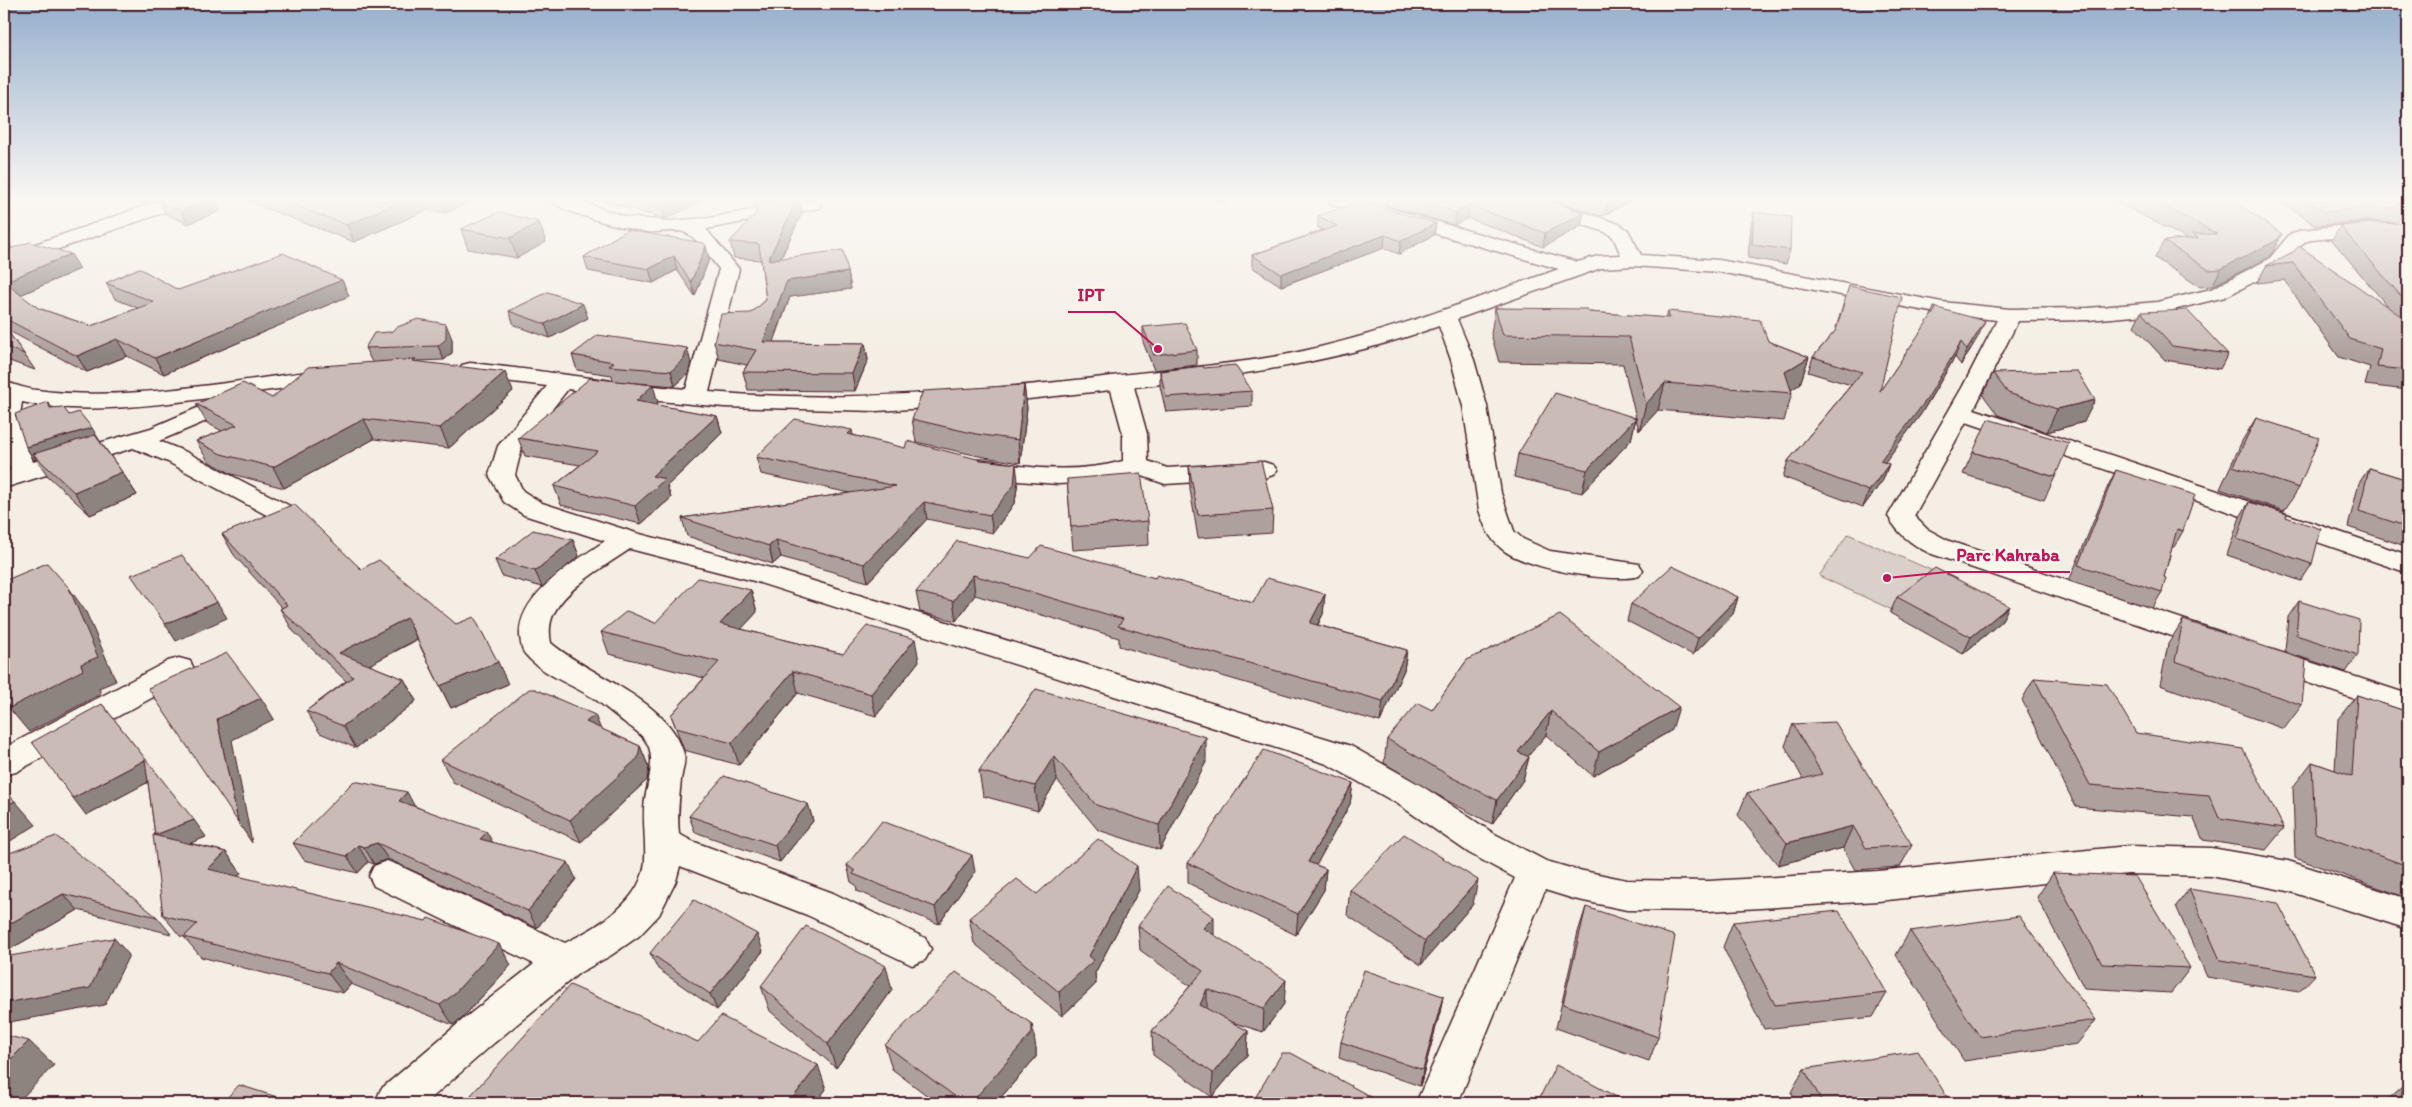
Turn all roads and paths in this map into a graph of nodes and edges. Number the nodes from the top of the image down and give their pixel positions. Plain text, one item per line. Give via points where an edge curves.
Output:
1 (34, 252) edge
2 (716, 252) edge
3 (1520, 252) edge
4 (1630, 252) edge
5 (2286, 252) edge
6 (1634, 260) junction
7 (4, 262) edge
8 (1577, 268) junction
9 (1786, 279) junction
10 (1770, 298) dead end
11 (2010, 315) junction
12 (1445, 316) junction
13 (445, 369) edge
14 (350, 374) edge
15 (274, 382) junction
16 (562, 382) junction
17 (1121, 382) junction
18 (10, 391) edge
19 (696, 397) junction
20 (1960, 412) junction
21 (135, 440) junction
22 (960, 462) edge
23 (1135, 465) junction
24 (1264, 470) edge
25 (14, 476) edge
26 (283, 513) edge
27 (626, 539) junction
28 (2408, 564) edge
29 (1629, 570) dead end
30 (179, 669) dead end
31 (2408, 706) edge
32 (4, 763) edge
33 (663, 842) junction
34 (1535, 872) junction
35 (387, 876) dead end
36 (2408, 914) edge
37 (912, 949) dead end
38 (566, 961) junction
39 (396, 1103) edge
40 (1437, 1103) edge

1 - 7 street
2 - 19 street via 729,269
3 - 8 street
4 - 6 street
5 - 11 street via 2255,276 2218,293 2181,304 2088,314
6 - 8 street via 1598,262
6 - 9 street via 1719,266
8 - 12 street
9 - 10 street
9 - 11 street via 1942,308
11 - 20 street
12 - 17 street via 1409,329 1290,360
12 - 29 street via 1461,351 1475,407 1493,517 1503,536 1524,552 1596,568
13 - 16 street via 496,372
14 - 15 street
15 - 18 street via 139,399 73,400
15 - 21 street via 193,420
16 - 19 street
16 - 27 street via 510,446 502,475 512,496 533,509
17 - 19 street via 963,399 876,404
17 - 23 street via 1137,441
18 - 25 street via 7,420
20 - 28 street
20 - 31 street via 1901,516 1912,532 1948,550
21 - 25 street
21 - 26 street via 177,457
22 - 23 street via 1021,474 1056,476 1102,475
23 - 24 street via 1165,476
27 - 33 street via 549,600 535,626 536,647 551,660 607,692 659,733 668,755 660,815
27 - 34 street via 782,581 1339,755 1410,796 1481,843
30 - 32 street
33 - 37 street via 820,904
33 - 38 street via 658,881 646,904 626,925
34 - 36 street via 1627,895 1709,896 1878,886 2128,860 2211,862 2288,876
34 - 40 street
35 - 38 street
38 - 39 street

